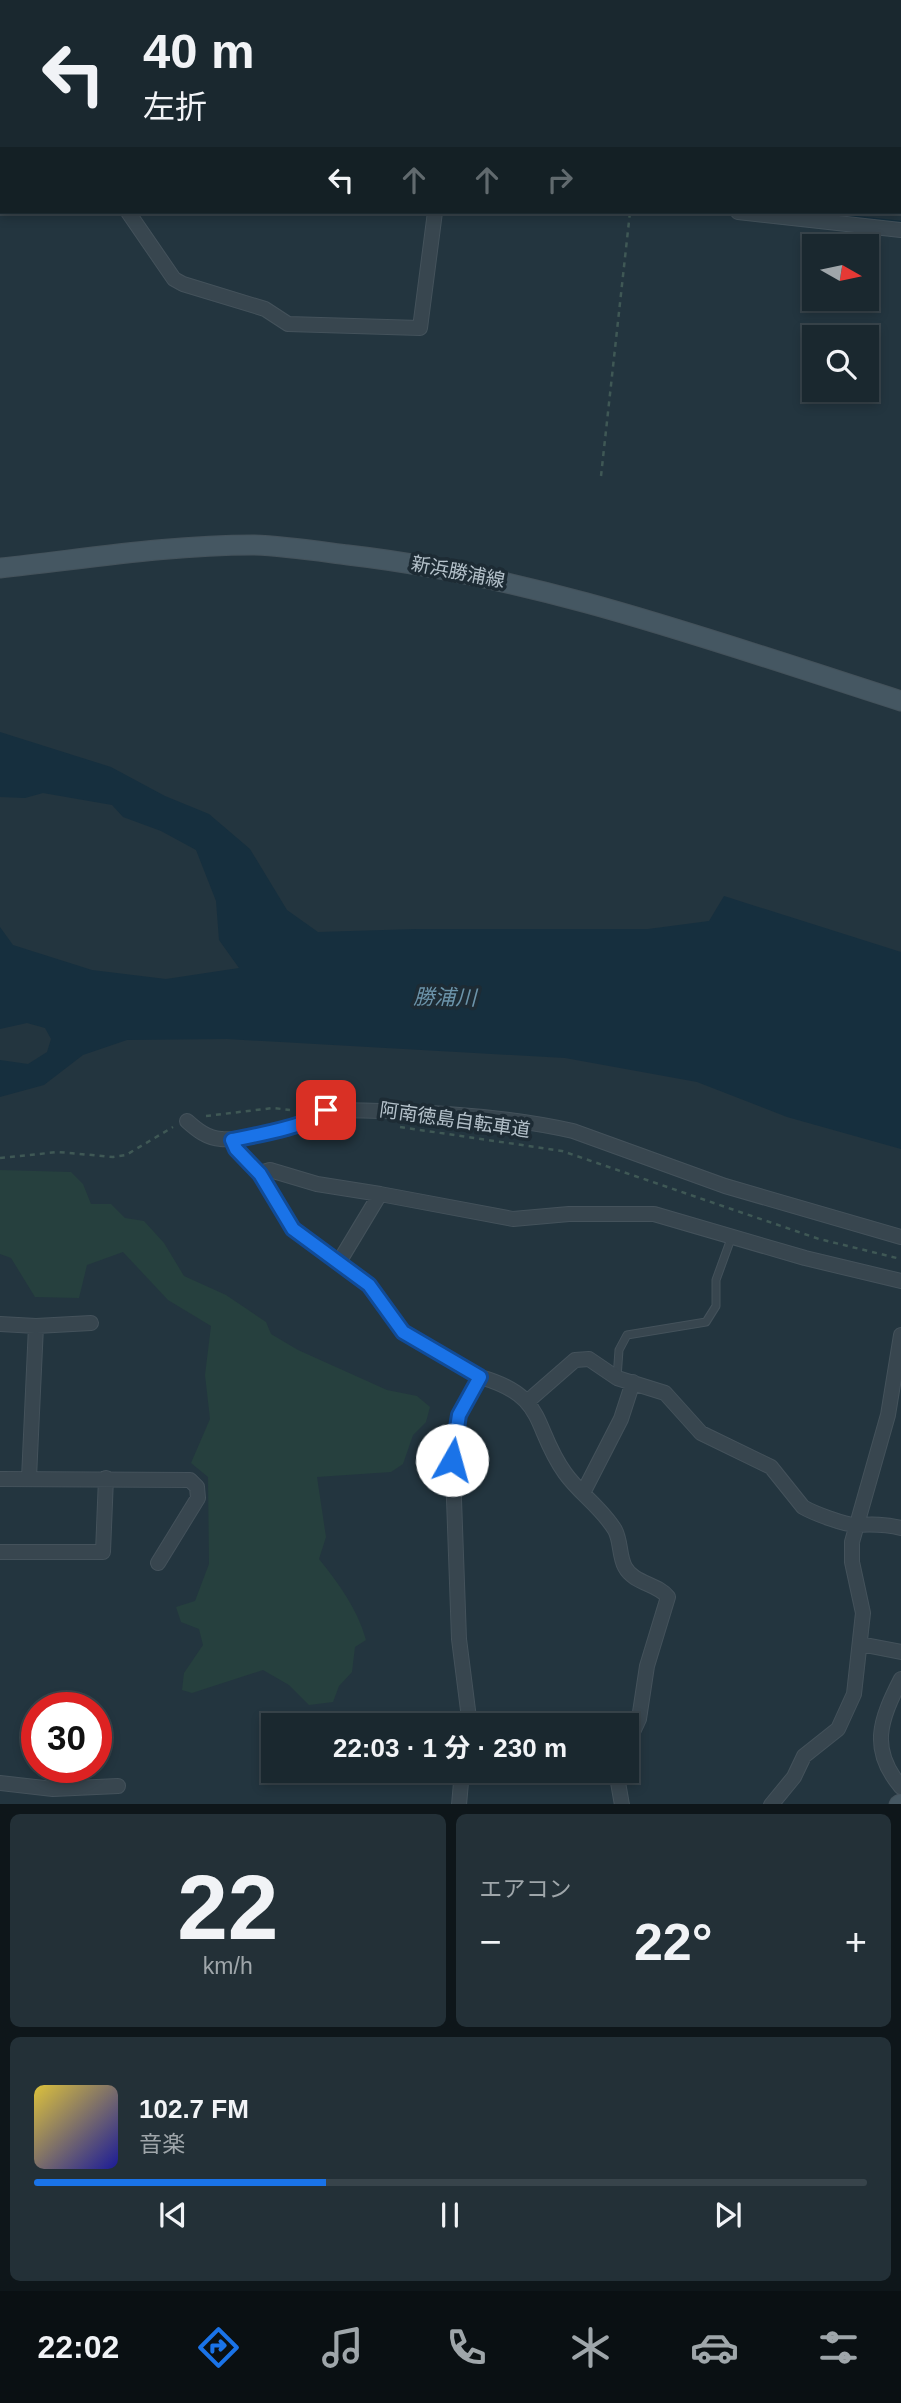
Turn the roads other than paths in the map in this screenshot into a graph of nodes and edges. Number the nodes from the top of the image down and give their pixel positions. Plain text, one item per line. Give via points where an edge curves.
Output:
1 (129, 214) edge
2 (435, 214) edge
3 (756, 214) edge
4 (901, 230) edge
5 (0, 568) edge
6 (901, 701) edge
7 (187, 1121) road end
8 (232, 1140) junction
9 (260, 1174) junction
10 (380, 1194) junction
11 (732, 1236) junction
12 (901, 1237) edge
13 (339, 1262) junction
14 (901, 1282) edge
15 (91, 1323) dead end
16 (0, 1324) edge
17 (36, 1326) junction
18 (901, 1335) edge
19 (480, 1377) junction
20 (617, 1378) junction
21 (633, 1382) junction
22 (528, 1401) junction
23 (29, 1478) junction
24 (106, 1478) junction
25 (0, 1479) edge
26 (584, 1491) junction
27 (855, 1525) junction
28 (901, 1528) edge
29 (0, 1552) edge
30 (158, 1563) dead end
31 (860, 1644) junction
32 (901, 1652) edge
33 (901, 1679) edge
34 (469, 1713) edge
35 (639, 1719) edge
36 (0, 1783) edge
37 (461, 1783) edge
38 (618, 1783) edge
39 (118, 1786) dead end
40 (901, 1787) edge
41 (459, 1804) edge
42 (622, 1804) edge
43 (771, 1804) edge

1 - 2 street via 174,279 183,284 265,309 288,324 420,328
3 - 4 street
5 - 6 main road, 新浜勝浦線 via 254,545 436,567 603,607
7 - 8 street via 202,1134
8 - 9 street
8 - 12 street via 323,1115 326,1110 431,1112 547,1125 724,1186
9 - 10 street via 270,1170 317,1184
9 - 13 street via 293,1229
10 - 11 street via 513,1219 654,1214
10 - 13 street
11 - 14 street
11 - 20 lane via 716,1280 716,1306 706,1322 627,1335 619,1350
13 - 19 street via 369,1285 403,1332
15 - 17 street
16 - 17 street
17 - 23 street
18 - 27 street via 888,1415
19 - 22 street via 509,1387
19 - 34 street via 459,1415 452,1451 459,1639
20 - 21 street
20 - 22 street via 583,1358 575,1360
21 - 26 street via 621,1419
21 - 27 street via 665,1393 701,1433 771,1467 803,1507
22 - 26 street via 562,1468
23 - 24 street
23 - 25 street
24 - 29 street via 103,1552
24 - 30 street via 181,1477 197,1487 198,1498
26 - 35 street via 616,1533 625,1566 637,1580 668,1597 647,1666
27 - 28 street
27 - 31 street via 852,1562 862,1599
31 - 32 street
31 - 43 street via 859,1674 847,1715 838,1729 804,1756 794,1777
33 - 40 street via 888,1703 879,1747 882,1760
36 - 39 street via 52,1789
37 - 41 street
38 - 42 street

